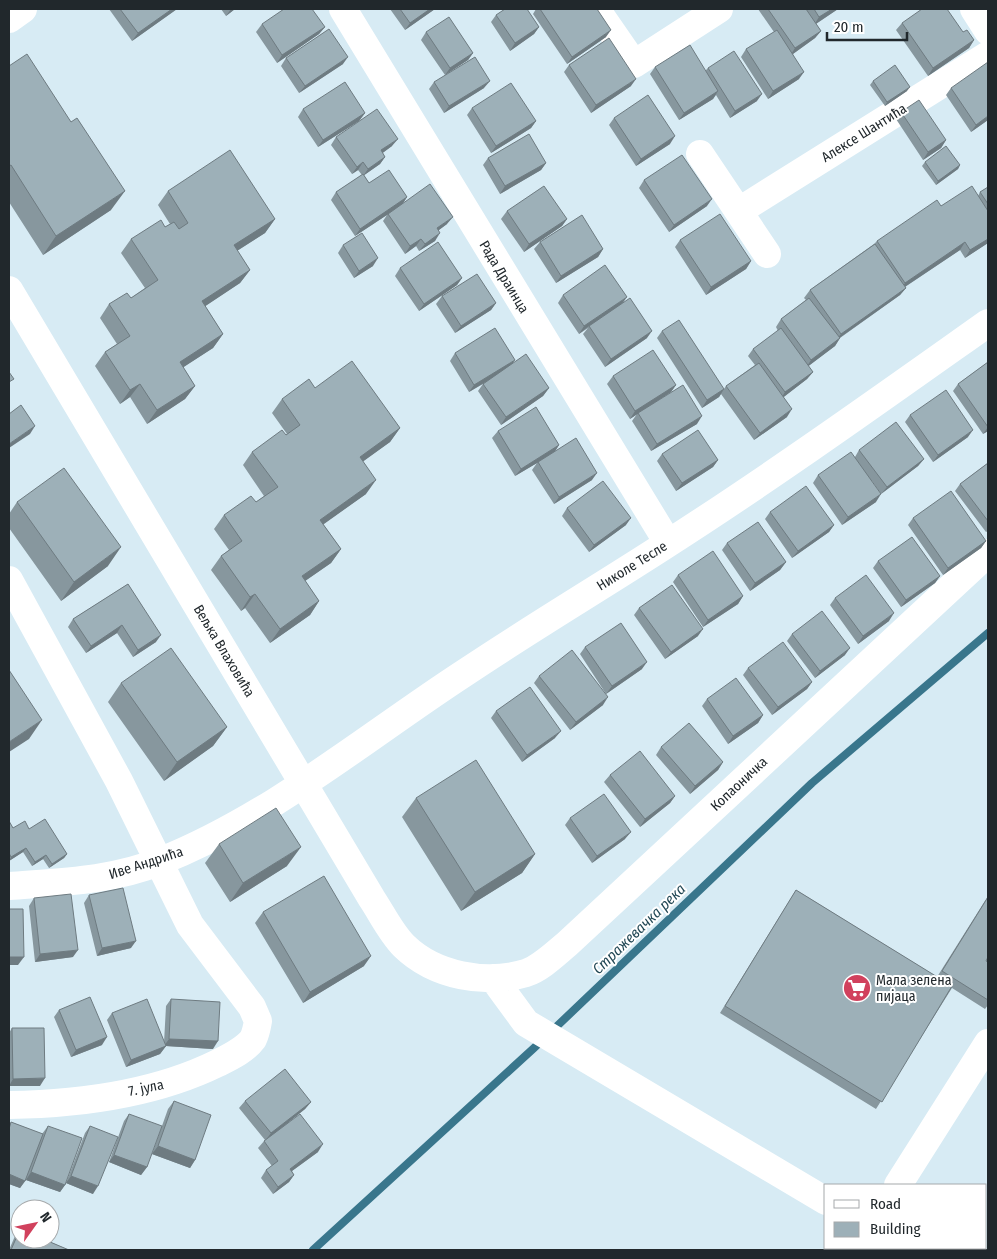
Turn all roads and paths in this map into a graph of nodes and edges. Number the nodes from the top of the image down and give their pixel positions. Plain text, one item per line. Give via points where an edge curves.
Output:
1 (23, 9) edge
2 (343, 9) edge
3 (596, 9) edge
4 (719, 9) edge
5 (974, 9) edge
6 (9, 19) edge
7 (988, 31) edge
8 (988, 55) edge
9 (700, 154) dead end
10 (739, 211) junction
11 (767, 254) dead end
12 (9, 290) edge
13 (988, 323) edge
14 (668, 543) junction
15 (988, 553) edge
16 (9, 580) edge
17 (303, 783) junction
18 (271, 803) joint
19 (158, 862) junction
20 (9, 886) edge
21 (482, 978) junction
22 (988, 1043) edge
23 (9, 1105) edge
24 (899, 1184) edge
25 (824, 1200) edge

1 - 6 street
2 - 14 street, Рада Драинца
3 - 4 street via 634,64
5 - 7 street
8 - 10 street, Алексе Шантића
9 - 10 street
10 - 11 street
12 - 17 street, Вељка Влаховића
13 - 14 street, Николе Тесле
14 - 17 street, Николе Тесле via 472,668
15 - 21 street, Копаоничка via 567,944 528,972
16 - 19 street via 119,781
17 - 18 street, Николе Тесле
17 - 21 street, Вељка Влаховића via 403,945 432,966
18 - 19 street, Иве Андрића via 210,838
19 - 20 street, Иве Андрића via 114,876
19 - 23 street, 7. јула via 190,925 252,1007 258,1021 252,1040 235,1055 180,1080 120,1093
21 - 25 street via 526,1023
22 - 24 street

